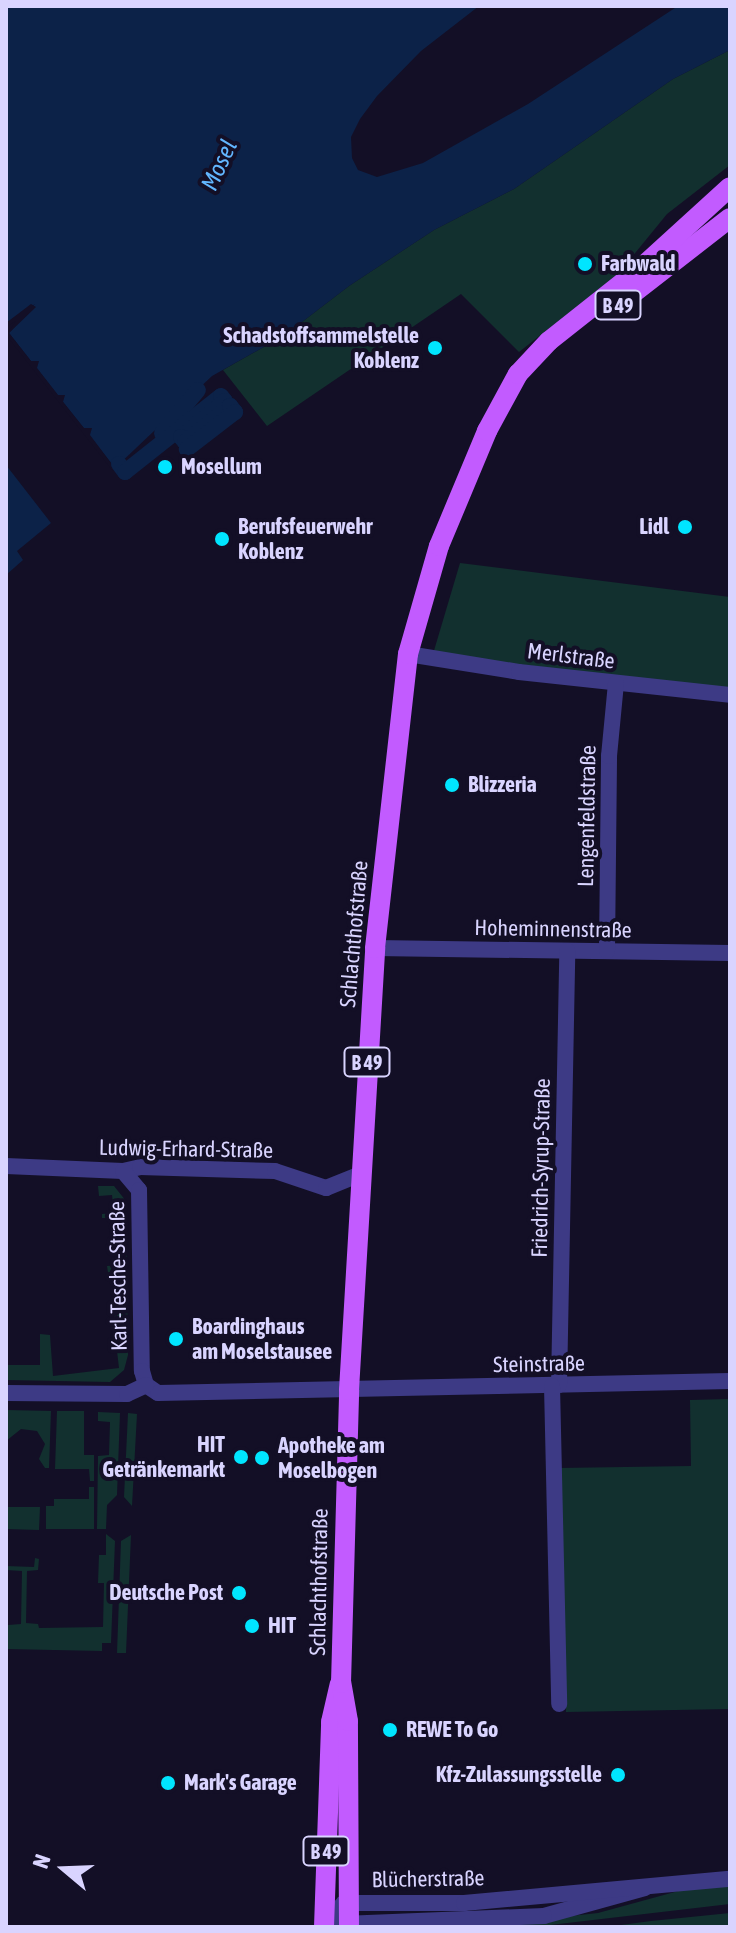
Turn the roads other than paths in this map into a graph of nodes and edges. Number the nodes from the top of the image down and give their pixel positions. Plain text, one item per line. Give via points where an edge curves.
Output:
1 (730, 187) edge
2 (730, 218) edge
3 (532, 362) junction
4 (408, 654) junction
5 (616, 683) junction
6 (730, 695) edge
7 (375, 948) junction
8 (567, 951) junction
9 (607, 951) junction
10 (730, 953) edge
11 (6, 1166) edge
12 (123, 1171) junction
13 (359, 1175) junction
14 (730, 1381) edge
15 (146, 1385) junction
16 (556, 1386) junction
17 (349, 1390) junction
18 (6, 1393) edge
19 (341, 1683) junction
20 (559, 1704) dead end
21 (730, 1879) edge
22 (645, 1888) junction
23 (541, 1895) junction
24 (349, 1902) junction
25 (544, 1916) junction
26 (414, 1925) edge
27 (324, 1926) edge
28 (349, 1927) edge

1 - 3 main road, Schlachthofstraße / B 49 via 549,341
2 - 3 main road, Schlachthofstraße / B 49 via 558,351
3 - 4 main road, Schlachthofstraße / B 49 via 509,388 476,456 439,546
4 - 5 street, Merlstraße
4 - 7 main road, Schlachthofstraße / B 49
5 - 6 street, Merlstraße
5 - 9 street, Lengenfeldstraße via 609,756
7 - 8 street, Hoheminnenstraße
7 - 13 main road, Schlachthofstraße / B 49
8 - 9 street, Hoheminnenstraße
8 - 16 street, Friedrich-Syrup-Straße
9 - 10 street, Hoheminnenstraße
11 - 12 street, Ludwig-Erhard-Straße
12 - 13 street, Ludwig-Erhard-Straße via 275,1171 326,1188
12 - 15 street, Karl-Tesche-Straße via 139,1190
13 - 17 main road, Schlachthofstraße / B 49
14 - 16 street, Steinstraße
15 - 17 street via 158,1393 184,1394
15 - 18 street via 127,1394
16 - 17 street, Steinstraße
16 - 20 street, Friedrich-Syrup-Straße
17 - 19 main road, Schlachthofstraße / B 49
19 - 24 main road, Schlachthofstraße / B 49 via 348,1728
19 - 27 main road, Schlachthofstraße / B 49 via 331,1722
21 - 22 street, Blücherstraße
22 - 23 street, Blücherstraße
22 - 25 street, Blücherstraße
23 - 24 street, Blücherstraße via 464,1903
23 - 25 street
24 - 27 street, Blücherstraße via 334,1910
24 - 28 main road, Schlachthofstraße / B 49
25 - 26 street, Blücherstraße
26 - 28 street, Blücherstraße
27 - 28 street, Blücherstraße

